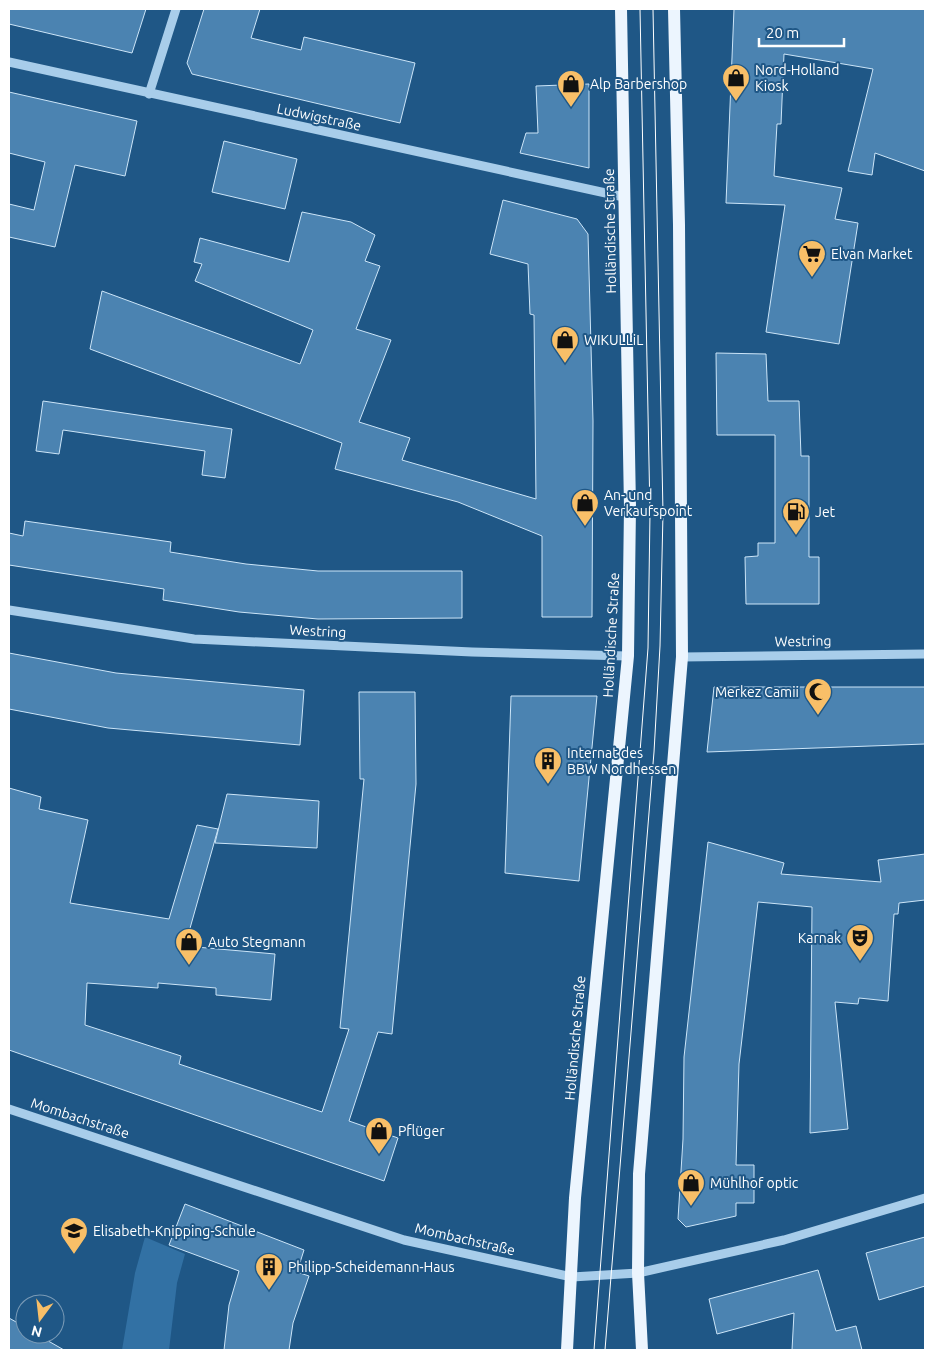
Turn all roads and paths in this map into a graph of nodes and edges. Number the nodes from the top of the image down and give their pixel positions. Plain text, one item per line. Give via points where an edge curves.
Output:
1 (176, 9) edge
2 (621, 9) edge
3 (674, 9) edge
4 (9, 62) edge
5 (149, 94) junction
6 (624, 197) junction
7 (9, 610) edge
8 (925, 654) edge
9 (628, 656) junction
10 (682, 657) junction
11 (9, 1109) edge
12 (925, 1198) edge
13 (638, 1273) junction
14 (572, 1277) junction
15 (567, 1350) edge
16 (642, 1350) edge

1 - 5 street
2 - 6 main road, Holländische Straße
3 - 10 main road
4 - 5 street, Ludwigstraße
5 - 6 street, Ludwigstraße
6 - 9 main road, Holländische Straße via 630,507
7 - 9 street, Westring via 194,639
8 - 10 street, Westring
9 - 14 main road, Holländische Straße via 575,1198
10 - 13 main road via 639,1174
11 - 14 street, Mombachstraße via 404,1240
12 - 13 street, Mombachstraße via 784,1240
13 - 14 street, Mombachstraße
13 - 16 main road
14 - 15 main road, Holländische Straße

